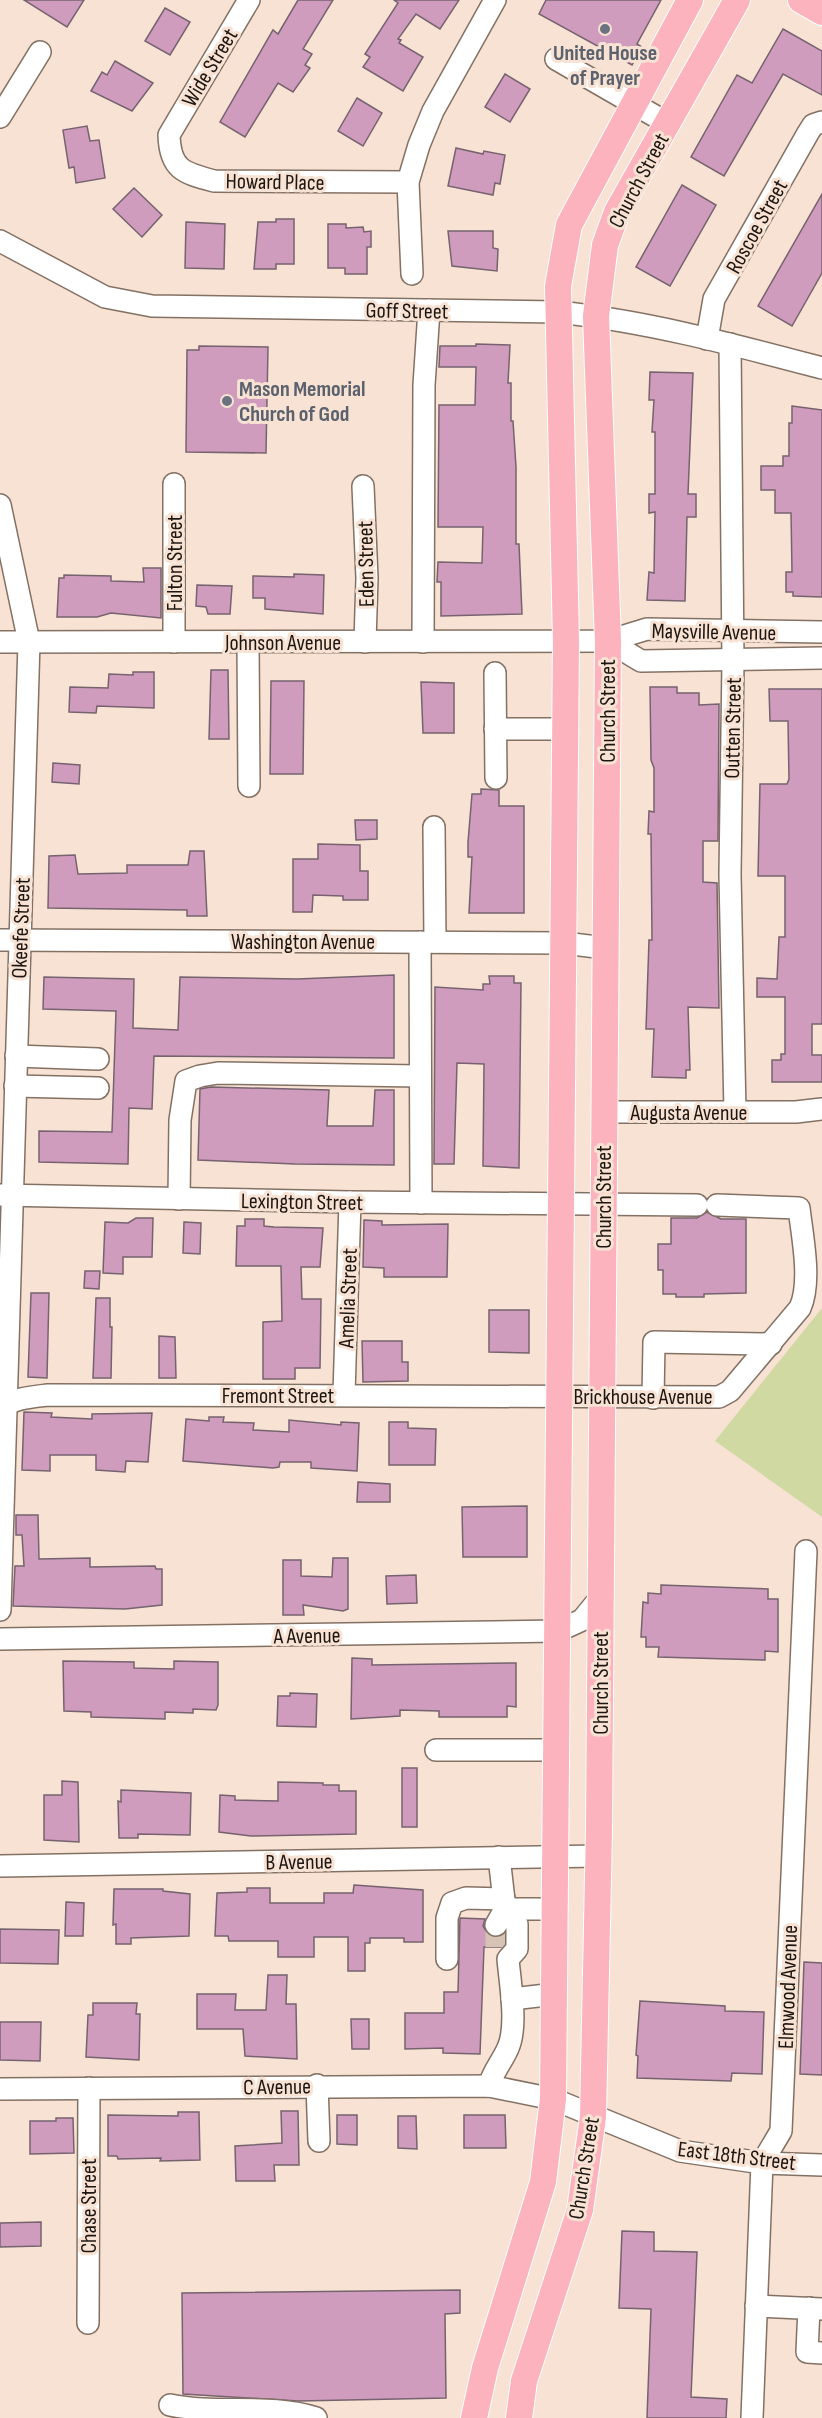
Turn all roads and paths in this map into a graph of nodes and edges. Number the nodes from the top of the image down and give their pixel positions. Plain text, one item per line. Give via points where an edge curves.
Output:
1 (249, 0) edge
2 (495, 0) edge
3 (690, 0) edge
4 (737, 0) edge
5 (801, 0) edge
6 (822, 12) edge
7 (40, 52) dead end
8 (556, 59) dead end
9 (633, 102) junction
10 (0, 117) edge
11 (822, 122) edge
12 (667, 123) junction
13 (169, 135) joint
14 (408, 182) junction
15 (0, 242) edge
16 (412, 274) dead end
17 (429, 310) junction
18 (557, 312) junction
19 (597, 316) junction
20 (707, 339) junction
21 (730, 344) junction
22 (822, 368) edge
23 (174, 484) dead end
24 (363, 486) dead end
25 (0, 505) edge
26 (732, 630) junction
27 (822, 633) edge
28 (566, 641) junction
29 (608, 641) junction
30 (0, 642) edge
31 (29, 642) junction
32 (174, 642) junction
33 (248, 642) junction
34 (365, 642) junction
35 (423, 642) junction
36 (822, 658) edge
37 (733, 661) junction
38 (495, 673) dead end
39 (495, 729) junction
40 (565, 729) junction
41 (496, 778) dead end
42 (249, 786) dead end
43 (434, 827) dead end
44 (10, 940) edge
45 (427, 942) junction
46 (564, 943) junction
47 (605, 948) junction
48 (16, 1056) junction
49 (98, 1059) dead end
50 (420, 1076) junction
51 (15, 1086) junction
52 (98, 1088) dead end
53 (822, 1108) edge
54 (604, 1112) junction
55 (735, 1112) junction
56 (6, 1195) edge
57 (179, 1199) junction
58 (350, 1202) junction
59 (421, 1203) junction
60 (561, 1204) junction
61 (603, 1204) junction
62 (799, 1208) joint
63 (771, 1344) junction
64 (344, 1394) junction
65 (560, 1396) junction
66 (602, 1397) junction
67 (653, 1398) junction
68 (3, 1407) edge
69 (806, 1551) dead end
70 (600, 1598) junction
71 (0, 1610) edge
72 (558, 1631) junction
73 (0, 1639) edge
74 (435, 1750) dead end
75 (557, 1750) junction
76 (557, 1856) junction
77 (598, 1856) junction
78 (499, 1857) junction
79 (0, 1866) edge
80 (556, 1909) junction
81 (502, 1911) junction
82 (447, 1959) dead end
83 (555, 1994) junction
84 (512, 1999) junction
85 (317, 2085) junction
86 (489, 2086) junction
87 (88, 2088) junction
88 (0, 2089) edge
89 (553, 2099) junction
90 (593, 2117) junction
91 (319, 2141) dead end
92 (762, 2163) junction
93 (822, 2165) edge
94 (756, 2306) junction
95 (815, 2309) edge
96 (88, 2323) dead end
97 (822, 2353) edge
98 (170, 2405) dead end
99 (316, 2418) edge
100 (474, 2418) edge
101 (519, 2418) edge
102 (752, 2418) edge

1 - 13 street, Wide Street
2 - 14 street via 419,145
3 - 9 main road, Church Street
4 - 12 main road, Church Street
5 - 6 main road
7 - 10 street
8 - 9 street
9 - 12 street
9 - 18 main road, Church Street via 569,225 561,257
11 - 20 street, Roscoe Street via 813,125 808,133 714,299
12 - 19 main road, Church Street via 616,212 605,245
13 - 14 street, Howard Place via 169,150 182,170 214,181
14 - 16 street
15 - 17 street, Goff Street via 105,297 152,306
17 - 18 street, Goff Street
17 - 35 street via 424,385
18 - 19 street, Goff Street
18 - 28 main road, Church Street
19 - 20 street, Goff Street
19 - 29 main road, Church Street
20 - 21 street, Goff Street
21 - 22 street, Goff Street
21 - 26 street, Outten Street
23 - 32 street, Fulton Street
24 - 34 street, Eden Street
25 - 31 street, Okeefe Street
26 - 27 street, Maysville Avenue
26 - 29 street, Maysville Avenue via 647,629
26 - 37 street, Outten Street
28 - 29 street, Maysville Avenue
28 - 35 street, Johnson Avenue
28 - 40 main road, Church Street
29 - 37 street, Maysville Avenue via 642,661
29 - 47 main road, Church Street
30 - 31 street, Johnson Avenue
31 - 32 street, Johnson Avenue
31 - 44 street, Okeefe Street
32 - 33 street, Johnson Avenue
33 - 34 street, Johnson Avenue
33 - 42 street
34 - 35 street, Johnson Avenue
36 - 37 street, Maysville Avenue
37 - 55 street, Outten Street via 730,875
38 - 39 street
39 - 40 street
39 - 41 street
40 - 46 main road, Church Street
43 - 45 street
44 - 45 street, Washington Avenue
44 - 48 street, Okeefe Street
45 - 46 street, Washington Avenue
45 - 50 street
46 - 47 street, Washington Avenue
46 - 60 main road, Church Street
47 - 54 main road, Church Street
48 - 49 street
48 - 51 street, Okeefe Street
50 - 57 street via 218,1073 186,1081 180,1120
50 - 59 street
51 - 52 street
51 - 56 street, Okeefe Street
53 - 55 street, Augusta Avenue
54 - 55 street, Augusta Avenue
54 - 61 main road, Church Street
56 - 57 street, Lexington Street
56 - 68 street, Okeefe Street
57 - 58 street, Lexington Street
58 - 59 street, Lexington Street
58 - 64 street, Amelia Street
59 - 60 street, Lexington Street
60 - 61 street, Lexington Street
60 - 65 main road, Church Street
61 - 62 street, Lexington Street
61 - 66 main road, Church Street
62 - 63 street, Brickhouse Avenue via 805,1261 804,1299
63 - 67 street, Brickhouse Avenue via 730,1391 719,1398
63 - 67 street via 654,1342
64 - 65 street, Fremont Street
64 - 68 street, Fremont Street via 48,1395
65 - 66 street, Brickhouse Avenue
65 - 72 main road, Church Street
66 - 67 street, Brickhouse Avenue
66 - 70 main road, Church Street
68 - 71 street, Okeefe Street
69 - 92 street, Elmwood Avenue via 781,2131
70 - 72 street, A Avenue via 582,1620
70 - 77 main road, Church Street
72 - 73 street, A Avenue
72 - 75 main road, Church Street
74 - 75 street
75 - 76 main road, Church Street
76 - 77 street, B Avenue
76 - 78 street, B Avenue
76 - 80 main road, Church Street
77 - 90 main road, Church Street
78 - 79 street, B Avenue
78 - 81 street
80 - 81 street
80 - 83 main road, Church Street
81 - 82 street via 466,1899 452,1903 447,1918
81 - 84 street via 517,1924 517,1948 502,1953
83 - 84 street
83 - 89 main road, Church Street
84 - 86 street via 508,2047
85 - 86 street, C Avenue
85 - 87 street, C Avenue
85 - 91 street
86 - 89 street, C Avenue
87 - 88 street, C Avenue
87 - 96 street, Chase Street
89 - 90 street, East 18th Street
89 - 100 main road, Church Street via 543,2182 485,2368
90 - 92 street, East 18th Street via 680,2151
90 - 101 main road, Church Street via 580,2210 524,2381
92 - 93 street, East 18th Street
92 - 94 street, Elmwood Avenue
94 - 95 street
94 - 102 street, Elmwood Avenue
95 - 97 street via 807,2352
98 - 99 street via 196,2411 298,2412

